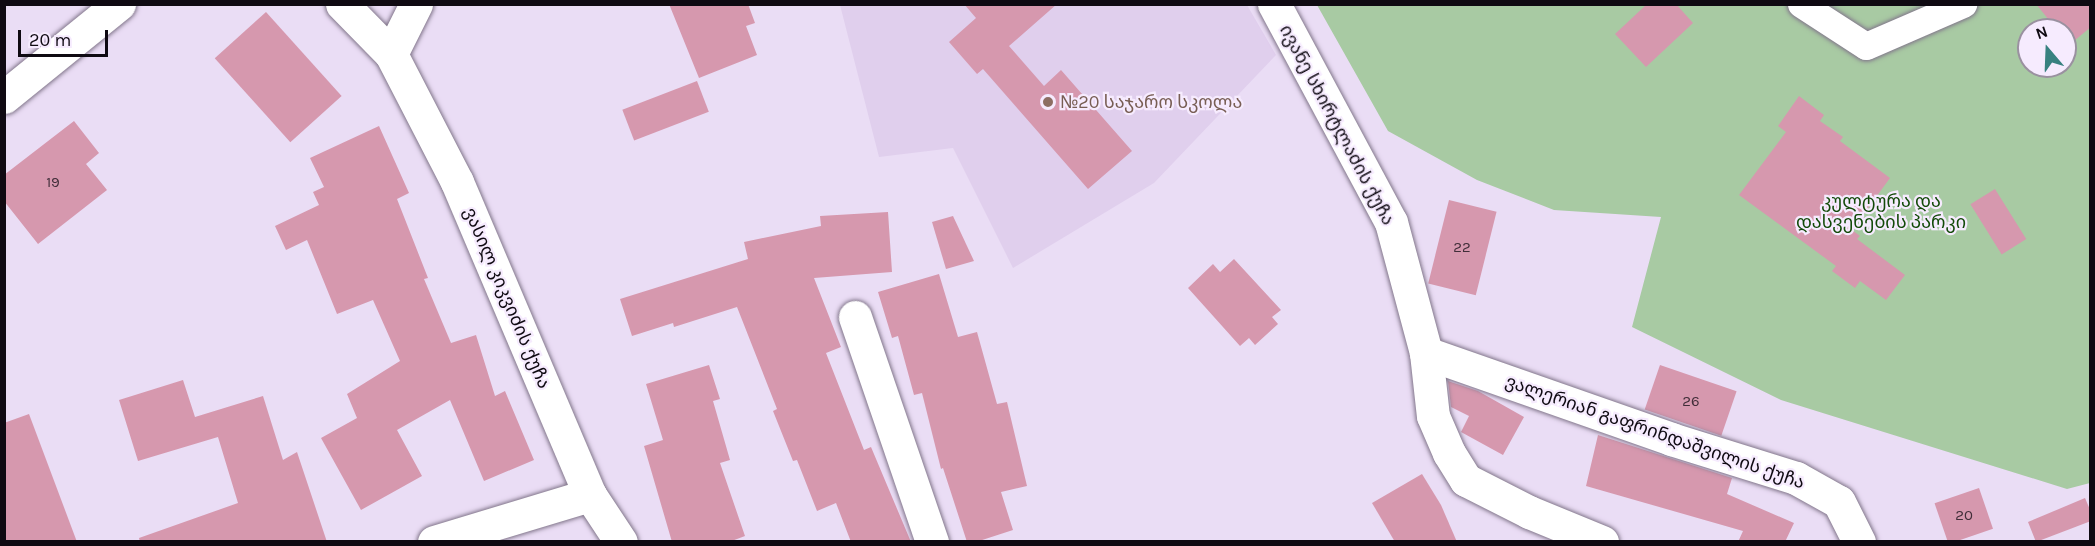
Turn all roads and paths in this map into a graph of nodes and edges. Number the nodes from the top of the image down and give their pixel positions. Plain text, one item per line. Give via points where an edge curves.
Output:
1 (119, 4) edge
2 (342, 4) edge
3 (416, 4) edge
4 (1274, 4) edge
5 (1801, 4) edge
6 (1963, 4) edge
7 (392, 54) junction
8 (4, 97) edge
9 (855, 317) dead end
10 (1426, 353) junction
11 (590, 495) junction
12 (434, 542) edge
13 (621, 542) edge
14 (932, 542) edge
15 (1602, 542) edge
16 (1859, 542) edge

1 - 8 street
2 - 7 street, ვასილ კიკვიძის ქუჩა
3 - 7 street
4 - 10 street, ივანე სხირტლაძის ქუჩა via 1391,222
5 - 6 street via 1866,46
7 - 11 street, ვასილ კიკვიძის ქუჩა via 457,182
9 - 14 street
10 - 15 street, ივანე სხირტლაძის ქუჩა via 1432,416 1466,480
10 - 16 street, ვალერიან გაფრინდაშვილის ქუჩა via 1671,439 1796,478 1839,502
11 - 12 street
11 - 13 street, ვასილ კიკვიძის ქუჩა

